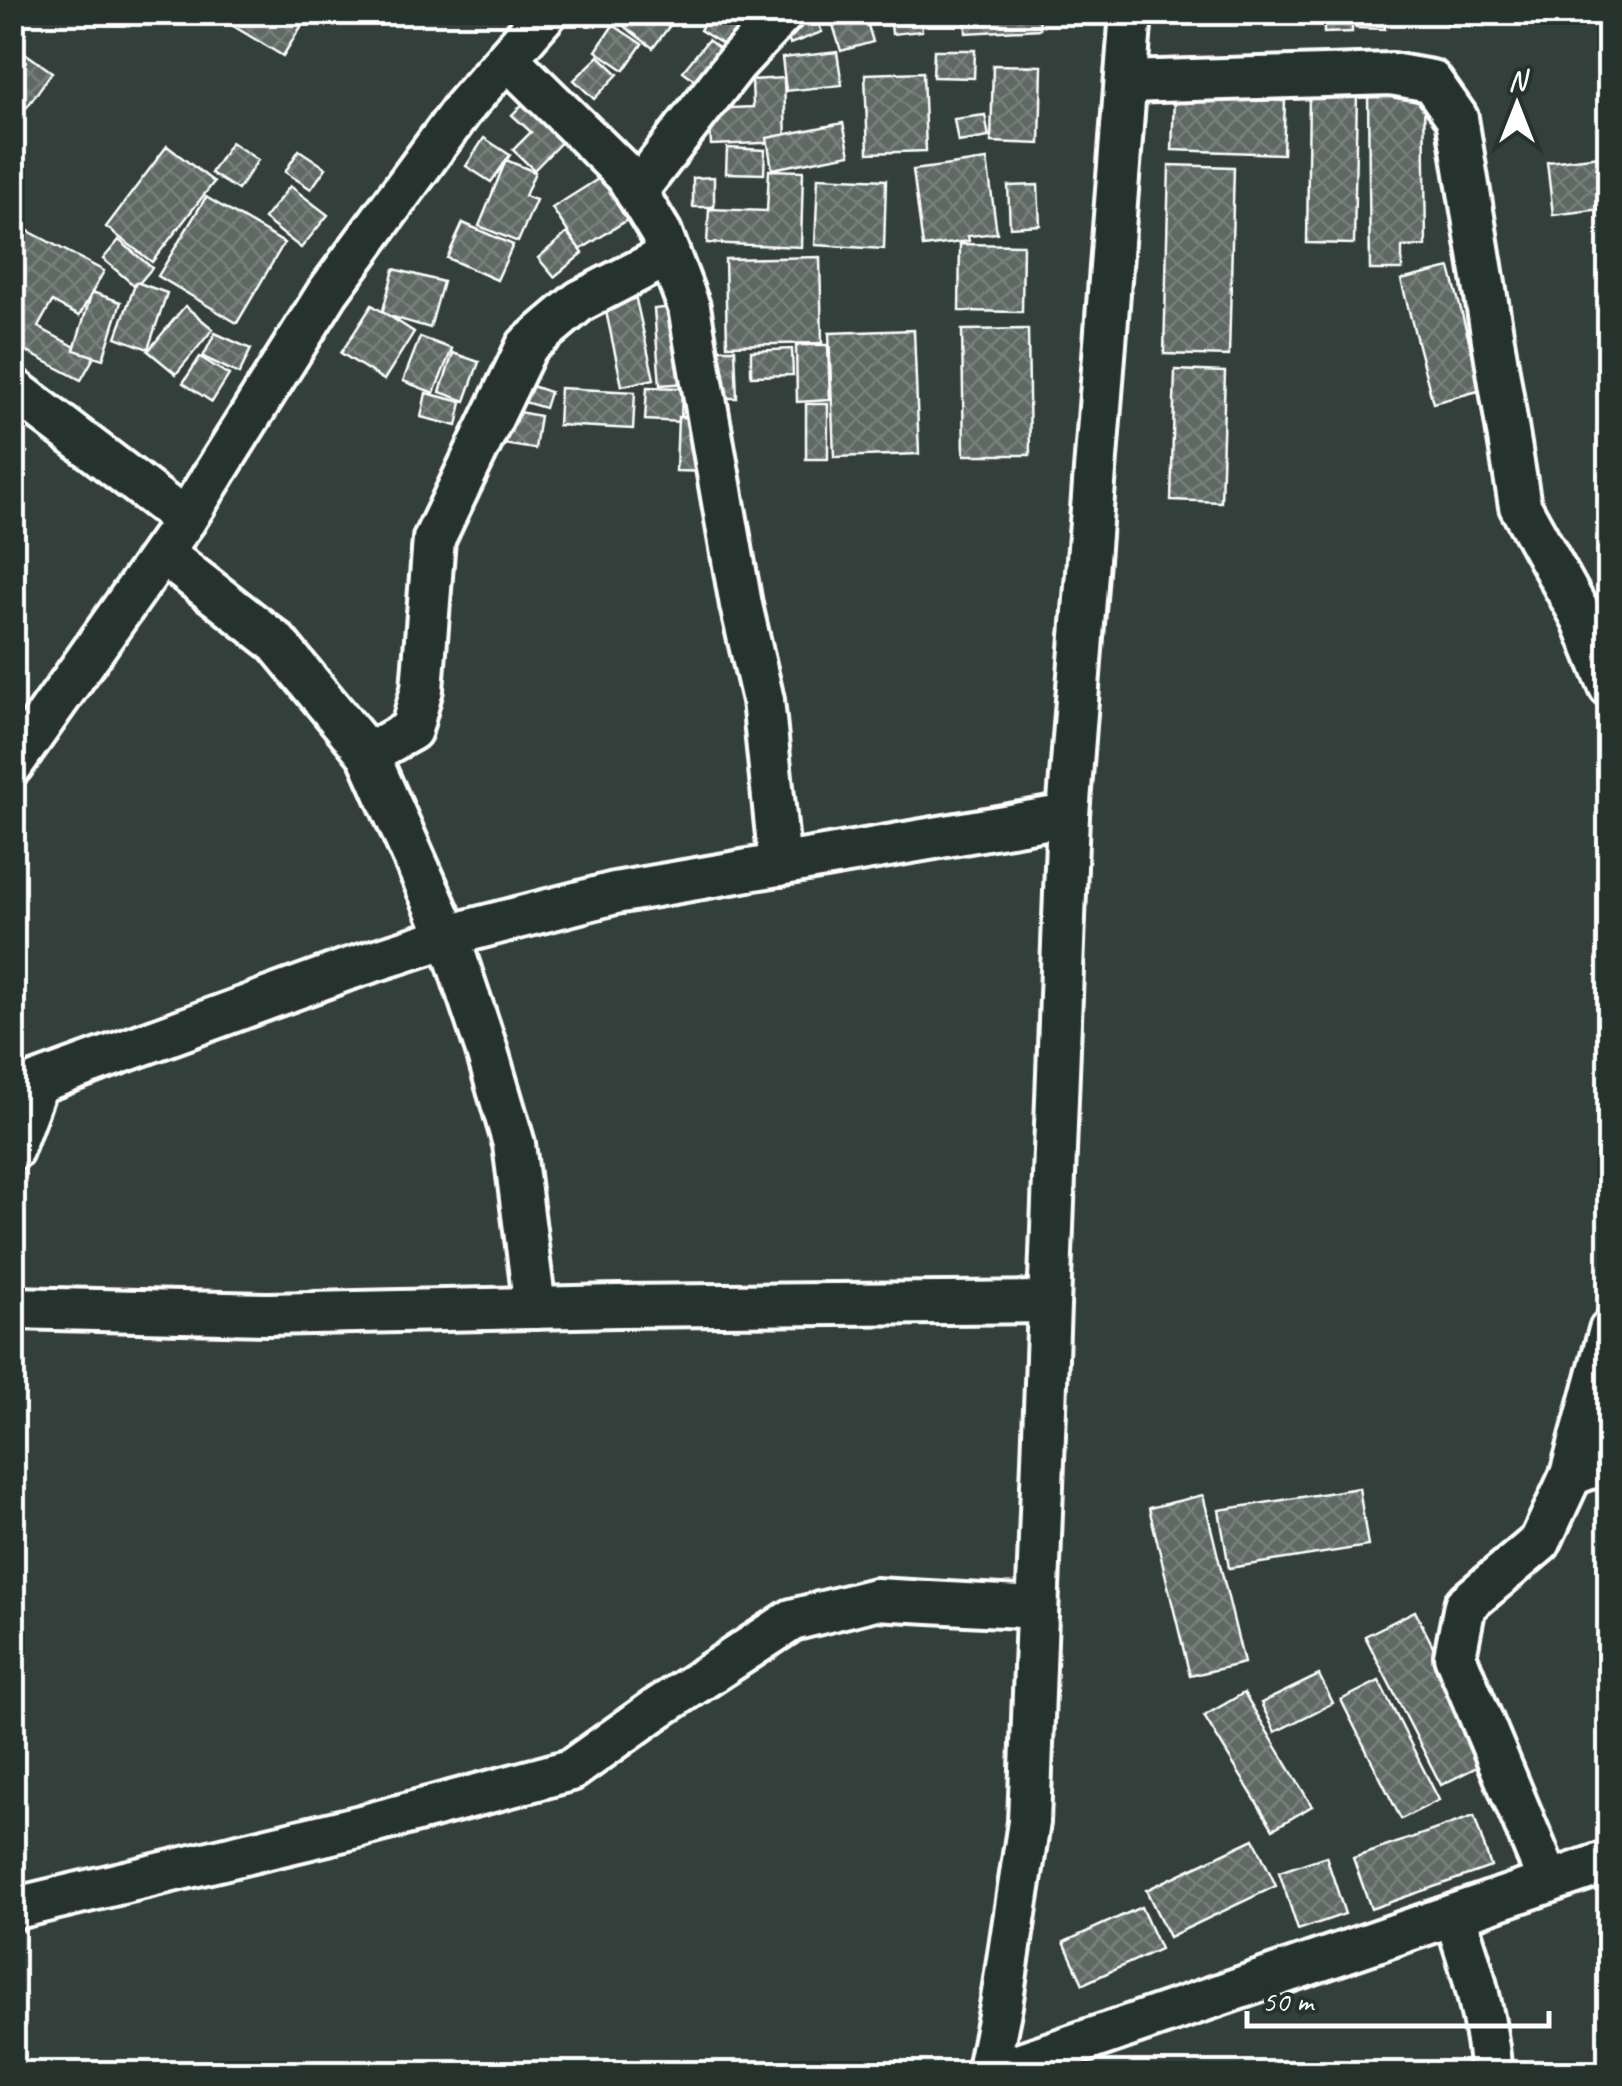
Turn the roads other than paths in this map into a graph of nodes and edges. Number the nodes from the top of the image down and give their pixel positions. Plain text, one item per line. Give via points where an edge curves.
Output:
1 (547, 12) edge
2 (784, 12) edge
3 (1131, 12) edge
4 (507, 58) junction
5 (1126, 82) junction
6 (636, 192) junction
7 (669, 255) junction
8 (12, 388) edge
9 (184, 520) junction
10 (162, 552) junction
11 (1610, 687) edge
12 (368, 754) junction
13 (12, 765) edge
14 (1068, 816) junction
15 (780, 865) junction
16 (449, 937) junction
17 (12, 1150) edge
18 (1049, 1302) junction
19 (12, 1308) edge
20 (534, 1308) junction
21 (1610, 1330) edge
22 (1610, 1460) edge
23 (1570, 1475) junction
24 (1038, 1608) junction
25 (1610, 1861) edge
26 (1550, 1882) junction
27 (12, 1908) edge
28 (1454, 1915) junction
29 (988, 2074) edge
30 (1491, 2074) edge

1 - 4 street
2 - 6 street
3 - 5 street
4 - 6 street
4 - 9 street via 328,292
5 - 11 street via 1391,74 1431,81 1457,118 1520,506 1582,618
5 - 14 street
6 - 7 street
7 - 12 street via 580,301 527,346 434,539 422,689 411,730
7 - 15 street via 689,307 763,700
8 - 9 street
9 - 10 street
10 - 12 street via 276,642
10 - 13 street
12 - 16 street
14 - 15 street
14 - 18 street
15 - 16 street via 615,893
16 - 17 street via 37,1083
16 - 20 street via 514,1144
18 - 20 street
18 - 24 street
19 - 20 street via 268,1314
21 - 23 street
22 - 23 street
23 - 26 street via 1540,1542 1465,1605 1455,1656
24 - 27 street via 874,1600 792,1620 572,1770
24 - 29 street via 1030,1822
25 - 26 street
26 - 28 street
28 - 29 street
28 - 30 street via 1487,2025

